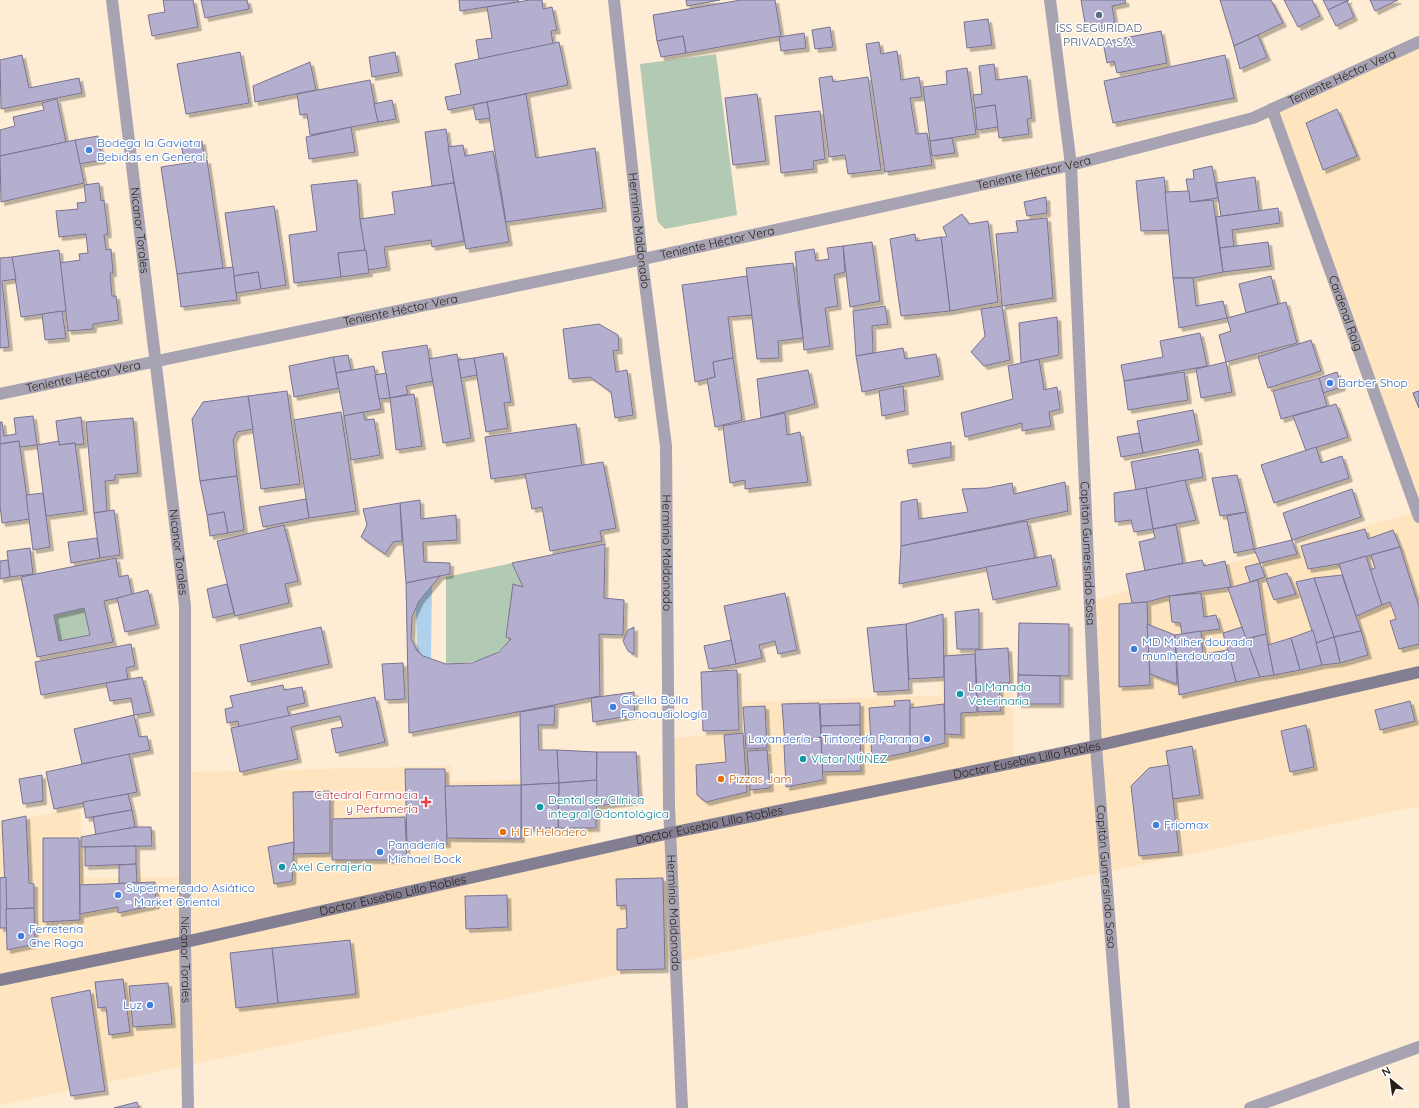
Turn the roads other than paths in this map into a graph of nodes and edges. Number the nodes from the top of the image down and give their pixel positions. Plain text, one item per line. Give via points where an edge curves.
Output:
1 (112, 0) edge
2 (614, 0) edge
3 (1050, 0) edge
4 (1419, 42) edge
5 (1272, 109) junction
6 (1071, 165) junction
7 (642, 260) junction
8 (156, 360) junction
9 (0, 394) edge
10 (1419, 517) edge
11 (1419, 672) edge
12 (1096, 746) junction
13 (670, 833) junction
14 (185, 942) junction
15 (0, 980) edge
16 (1419, 1047) edge
17 (188, 1108) edge
18 (682, 1108) edge
19 (1124, 1108) edge
20 (1250, 1108) edge

1 - 8 street, Nicanor Torales
2 - 7 street, Herminio Maldonado
3 - 6 street, Capitán Gumersindo Sosa
4 - 5 street, Teniente Héctor Vera
5 - 6 street, Teniente Héctor Vera via 1253,118
5 - 10 street, Cardenal Roig
6 - 7 street, Teniente Héctor Vera
6 - 12 street, Capitán Gumersindo Sosa
7 - 8 street, Teniente Héctor Vera
7 - 13 street, Herminio Maldonado via 666,446
8 - 9 street, Teniente Héctor Vera
8 - 14 street, Nicanor Torales via 185,606
11 - 12 main road, Doctor Eusebio Lillo Robles
12 - 13 main road, Doctor Eusebio Lillo Robles
12 - 19 street, Capitán Gumersindo Sosa
13 - 14 main road, Doctor Eusebio Lillo Robles
13 - 18 street, Herminio Maldonado
14 - 15 main road, Doctor Eusebio Lillo Robles
14 - 17 street, Nicanor Torales
16 - 20 street

